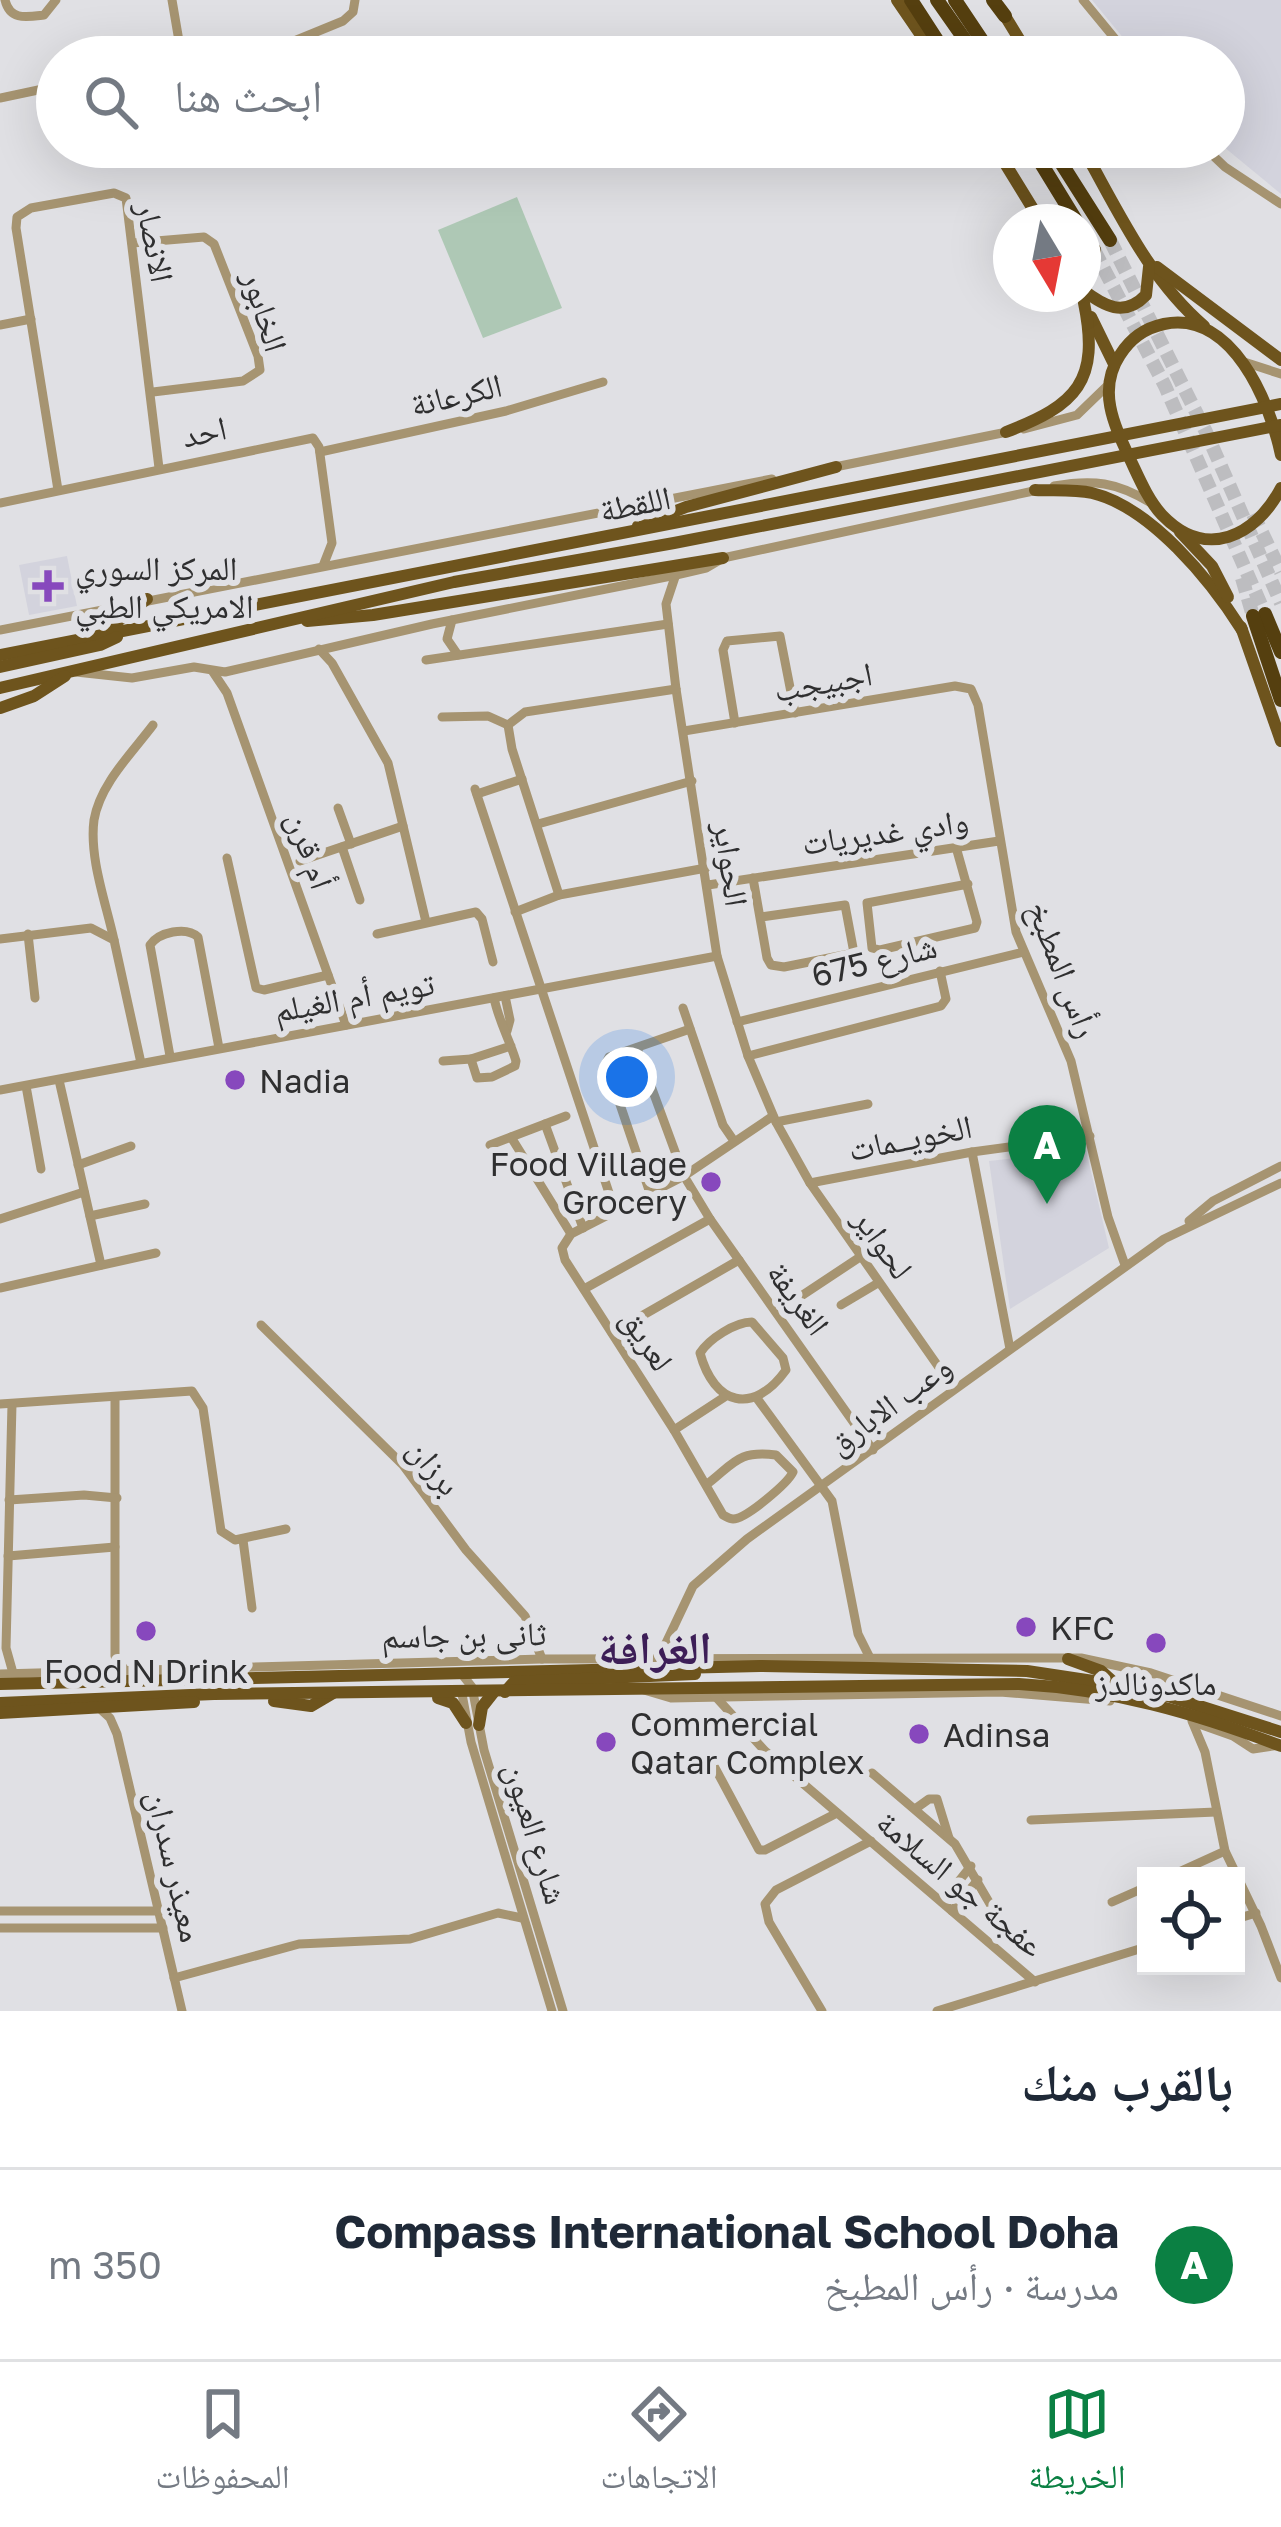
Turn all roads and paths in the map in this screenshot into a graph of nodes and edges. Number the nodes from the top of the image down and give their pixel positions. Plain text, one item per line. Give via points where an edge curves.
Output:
1 (5, 0) edge
2 (56, 0) edge
3 (172, 0) edge
4 (355, 0) edge
5 (897, 0) edge
6 (911, 0) edge
7 (937, 0) edge
8 (956, 0) edge
9 (994, 0) edge
10 (1083, 0) edge
11 (1005, 16) joint
12 (178, 36) edge
13 (305, 36) edge
14 (922, 36) edge
15 (934, 36) edge
16 (962, 36) edge
17 (979, 36) edge
18 (1017, 36) edge
19 (1113, 36) edge
20 (36, 90) edge
21 (0, 98) edge
22 (1007, 168) edge
23 (1044, 168) edge
24 (1065, 168) edge
25 (1094, 168) edge
26 (1227, 168) edge
27 (1030, 204) edge
28 (1066, 204) edge
29 (1281, 204) edge
30 (1110, 240) tunnel mouth
31 (132, 243) junction
32 (1147, 260) junction
33 (1101, 304) edge
34 (1084, 312) edge
35 (1090, 312) edge
36 (32, 319) junction
37 (0, 326) edge
38 (1210, 331) junction
39 (1281, 360) edge
40 (1241, 361) junction
41 (1114, 364) junction
42 (1281, 374) edge
43 (603, 382) dead end
44 (1107, 386) junction
45 (153, 392) junction
46 (1281, 404) edge
47 (1265, 406) junction
48 (1277, 426) edge
49 (1006, 432) junction
50 (1119, 435) junction
51 (320, 452) junction
52 (1128, 455) junction
53 (1281, 455) edge
54 (836, 467) junction
55 (159, 468) junction
56 (1281, 488) edge
57 (58, 490) junction
58 (1035, 490) junction
59 (0, 503) edge
60 (1153, 504) junction
61 (1171, 523) junction
62 (626, 533) junction
63 (332, 543) junction
64 (723, 558) junction
65 (351, 562) junction
66 (322, 566) junction
67 (676, 575) junction
68 (602, 578) junction
69 (637, 582) junction
70 (147, 599) junction
71 (667, 604) junction
72 (452, 620) junction
73 (282, 622) junction
74 (432, 624) junction
75 (668, 625) junction
76 (134, 628) junction
77 (0, 630) edge
78 (1242, 630) junction
79 (100, 635) junction
80 (446, 640) junction
81 (338, 644) junction
82 (319, 649) junction
83 (1281, 652) edge
84 (0, 655) edge
85 (458, 655) junction
86 (442, 657) junction
87 (426, 660) dead end
88 (0, 667) edge
89 (335, 667) junction
90 (208, 669) junction
91 (238, 669) junction
92 (70, 671) junction
93 (0, 688) edge
94 (676, 689) junction
95 (971, 689) joint
96 (227, 694) junction
97 (1281, 700) edge
98 (0, 708) edge
99 (795, 713) junction
100 (442, 717) dead end
101 (512, 721) junction
102 (735, 723) junction
103 (153, 725) dead end
104 (684, 731) junction
105 (1281, 741) edge
106 (522, 779) junction
107 (692, 781) junction
108 (338, 808) dead end
109 (538, 824) junction
110 (403, 826) junction
111 (999, 841) junction
112 (347, 845) junction
113 (960, 846) junction
114 (226, 858) dead end
115 (301, 861) dead end
116 (706, 868) junction
117 (756, 877) junction
118 (966, 879) junction
119 (708, 885) junction
120 (560, 895) junction
121 (360, 900) dead end
122 (515, 912) junction
123 (761, 917) junction
124 (425, 922) junction
125 (25, 934) junction
126 (377, 934) dead end
127 (0, 939) edge
128 (114, 940) junction
129 (1024, 952) junction
130 (717, 956) junction
131 (493, 962) dead end
132 (940, 971) junction
133 (328, 975) junction
134 (539, 990) junction
135 (499, 997) junction
136 (34, 998) dead end
137 (683, 1008) dead end
138 (737, 1022) junction
139 (346, 1024) junction
140 (690, 1029) junction
141 (511, 1046) junction
142 (219, 1048) junction
143 (637, 1048) junction
144 (170, 1056) junction
145 (471, 1059) junction
146 (749, 1059) junction
147 (443, 1061) dead end
148 (141, 1063) junction
149 (59, 1080) junction
150 (26, 1086) junction
151 (0, 1090) edge
152 (868, 1104) dead end
153 (566, 1116) dead end
154 (774, 1119) junction
155 (545, 1124) junction
156 (1090, 1136) junction
157 (511, 1137) junction
158 (734, 1142) junction
159 (490, 1145) dead end
160 (131, 1146) dead end
161 (972, 1152) junction
162 (78, 1165) junction
163 (1281, 1166) edge
164 (41, 1169) dead end
165 (684, 1176) junction
166 (810, 1183) junction
167 (1281, 1183) edge
168 (84, 1192) junction
169 (650, 1193) junction
170 (145, 1204) dead end
171 (573, 1204) junction
172 (615, 1211) junction
173 (557, 1212) junction
174 (90, 1216) junction
175 (0, 1219) edge
176 (710, 1220) junction
177 (583, 1228) junction
178 (571, 1234) junction
179 (1171, 1236) junction
180 (156, 1253) dead end
181 (860, 1256) junction
182 (739, 1260) junction
183 (100, 1265) junction
184 (1125, 1265) junction
185 (878, 1282) junction
186 (0, 1288) edge
187 (584, 1289) junction
188 (841, 1305) dead end
189 (777, 1312) junction
190 (261, 1325) dead end
191 (612, 1333) junction
192 (1010, 1349) junction
193 (954, 1389) junction
194 (115, 1396) junction
195 (726, 1396) junction
196 (756, 1397) junction
197 (6, 1404) edge
198 (674, 1430) junction
199 (793, 1448) junction
200 (874, 1450) junction
201 (782, 1458) junction
202 (706, 1485) junction
203 (821, 1486) junction
204 (117, 1498) junction
205 (9, 1500) junction
206 (734, 1520) junction
207 (286, 1529) dead end
208 (747, 1539) junction
209 (243, 1540) junction
210 (115, 1547) junction
211 (8, 1556) junction
212 (253, 1608) dead end
213 (857, 1634) junction
214 (667, 1642) junction
215 (964, 1656) junction
216 (115, 1657) junction
217 (818, 1658) junction
218 (7, 1659) junction
219 (542, 1659) junction
220 (844, 1659) junction
221 (1068, 1659) junction
222 (658, 1660) junction
223 (674, 1660) junction
224 (871, 1660) junction
225 (331, 1665) junction
226 (293, 1666) junction
227 (709, 1667) junction
228 (804, 1669) junction
229 (951, 1670) junction
230 (126, 1671) junction
231 (100, 1672) junction
232 (431, 1673) junction
233 (0, 1674) edge
234 (14, 1674) junction
235 (351, 1677) junction
236 (279, 1680) junction
237 (576, 1680) junction
238 (1112, 1682) junction
239 (0, 1684) edge
240 (466, 1686) junction
241 (1066, 1687) junction
242 (644, 1690) junction
243 (334, 1692) junction
244 (359, 1692) junction
245 (499, 1692) junction
246 (410, 1693) junction
247 (1037, 1695) junction
248 (715, 1696) junction
249 (747, 1696) junction
250 (0, 1702) edge
251 (132, 1705) junction
252 (98, 1706) junction
253 (0, 1713) edge
254 (1281, 1716) edge
255 (1192, 1721) junction
256 (472, 1724) junction
257 (744, 1729) junction
258 (1222, 1731) junction
259 (117, 1734) junction
260 (1280, 1741) edge
261 (1205, 1752) junction
262 (713, 1764) dead end
263 (872, 1774) dead end
264 (915, 1809) junction
265 (835, 1811) junction
266 (1216, 1811) junction
267 (1030, 1820) dead end
268 (949, 1838) junction
269 (871, 1841) junction
270 (1225, 1851) junction
271 (971, 1866) junction
272 (1190, 1867) edge
273 (1231, 1867) edge
274 (978, 1880) junction
275 (1137, 1891) edge
276 (514, 1893) junction
277 (1245, 1898) edge
278 (942, 1902) junction
279 (1112, 1902) dead end
280 (0, 1911) edge
281 (66, 1911) junction
282 (120, 1911) junction
283 (159, 1911) junction
284 (952, 1911) junction
285 (498, 1913) junction
286 (1256, 1913) junction
287 (1245, 1916) edge
288 (522, 1918) junction
289 (0, 1928) edge
290 (66, 1928) junction
291 (120, 1928) junction
292 (163, 1928) junction
293 (1010, 1938) dead end
294 (1137, 1950) edge
295 (174, 1978) junction
296 (1281, 1978) edge
297 (1035, 1982) junction
298 (944, 2010) edge
299 (182, 2011) edge
300 (552, 2011) edge
301 (563, 2011) edge
302 (822, 2011) edge

1 - 2 street via 20,18 44,15
3 - 12 street
4 - 13 street via 349,17
5 - 14 main road
6 - 15 highway
7 - 16 highway
8 - 17 highway
9 - 11 highway
10 - 19 street
11 - 18 main road
20 - 21 street
22 - 27 main road
23 - 28 highway
24 - 30 highway
25 - 32 main road
26 - 29 street
31 - 36 street, الانصار via 128,202 118,193 21,213 16,228
31 - 45 street, الانصار
31 - 45 street, الخابور via 204,237 214,244 259,356 260,370 242,381
32 - 33 main road via 1145,295 1129,307
32 - 38 main road
32 - 39 main road
34 - 49 main road via 1090,360 1079,388 1055,411
35 - 41 main road
36 - 37 street
36 - 57 street, الانصار
38 - 40 main road
38 - 41 main road via 1179,322 1147,329
40 - 42 street
40 - 47 main road
41 - 44 main road
43 - 51 street, الكرعانة
44 - 49 street, اللقطة via 1077,415
44 - 50 main road
45 - 55 street, الانصار
46 - 47 main road, اللقطة
47 - 48 main road
47 - 50 main road, اللقطة
48 - 52 main road, اللقطة
48 - 53 main road
49 - 54 street, اللقطة
50 - 52 main road
50 - 62 main road, اللقطة
51 - 55 street, احد via 307,438
51 - 63 street
52 - 60 main road
52 - 73 main road, اللقطة
54 - 62 main road via 670,512
54 - 65 street, اللقطة
55 - 57 street, احد
56 - 61 main road via 1263,519 1239,534 1205,538
57 - 59 street, احد
58 - 60 street, اللقطة via 1103,482
58 - 64 street, اللقطة
58 - 78 main road via 1092,494 1125,508 1207,578
60 - 61 main road
61 - 78 main road via 1214,569
62 - 76 main road, اللقطة
63 - 65 street
63 - 66 street
64 - 67 street, اللقطة
64 - 68 main road
65 - 66 street, اللقطة
66 - 70 street, اللقطة
67 - 69 street, اللقطة
67 - 71 street, الحواير
68 - 69 main road
68 - 73 main road via 356,618
69 - 71 street
69 - 72 street, اللقطة
70 - 77 street, اللقطة
70 - 79 main road
71 - 75 street, الحواير
72 - 74 street, اللقطة
72 - 80 street
73 - 92 main road, اللقطة
74 - 80 street
74 - 81 street, اللقطة
75 - 85 street
75 - 94 street, الحواير
76 - 79 main road, اللقطة
76 - 88 main road via 100,645
78 - 105 main road
79 - 84 main road, اللقطة
80 - 85 street
80 - 86 street
81 - 82 street, اللقطة
81 - 89 street
82 - 89 street
82 - 91 street, اللقطة
83 - 97 highway via 1259,615
85 - 86 street
86 - 87 street
89 - 110 street via 388,763
90 - 91 street, اللقطة
90 - 92 street, اللقطة via 132,678
90 - 96 street, أم قرن
91 - 96 street
92 - 93 main road, اللقطة
92 - 98 main road
94 - 101 street
94 - 104 street, الحواير
95 - 99 street, اجبيجب
95 - 111 street, رأس المطبخ
96 - 133 street, أم قرن
99 - 102 street, اجبيجب
99 - 102 street via 780,636 727,641
100 - 101 street
101 - 106 street
102 - 104 street, اجبيجب
103 - 128 street via 113,778 94,820
104 - 107 street, الحواير
106 - 109 street
106 - 122 street via 476,791
107 - 109 street
107 - 116 street, الحواير
108 - 112 street
109 - 120 street
110 - 112 street
110 - 124 street
111 - 113 street, وادي غديريات
111 - 129 street, رأس المطبخ
112 - 115 street
112 - 121 street
113 - 117 street, وادي غديريات
113 - 118 street
114 - 133 street via 256,988
116 - 119 street, الحواير
116 - 120 street
117 - 119 street, وادي غديريات
117 - 123 street
118 - 118 street via 975,928 872,948 867,903
119 - 130 street, الحواير
120 - 122 street
122 - 134 street
123 - 123 street via 766,958 775,967 854,953 845,905
124 - 126 street
124 - 131 street via 479,914
125 - 127 street
125 - 128 street via 91,928
125 - 136 street
128 - 148 street
129 - 132 street, شارع 675
129 - 156 street, رأس المطبخ via 1066,1048
130 - 134 street, تويم أم الغيلم
130 - 138 street, الحواير
132 - 138 street, شارع 675
132 - 146 street via 941,1006
133 - 139 street, أم قرن
134 - 135 street, تويم أم الغيلم
134 - 172 street
135 - 139 street, تويم أم الغيلم
135 - 141 street
137 - 140 street
138 - 146 street, الحواير
139 - 142 street, تويم أم الغيلم
140 - 143 street
140 - 158 street
141 - 145 street
141 - 145 street via 515,1066 492,1077 478,1078
142 - 144 street, تويم أم الغيلم
142 - 144 street via 198,937 187,931 150,945
143 - 165 street, الغريفة
143 - 169 street via 606,1065
144 - 148 street, تويم أم الغيلم
145 - 147 street
146 - 154 street, الحواير
148 - 149 street, تويم أم الغيلم
149 - 150 street, تويم أم الغيلم
149 - 162 street
150 - 151 street, تويم أم الغيلم
150 - 164 street
152 - 154 street
153 - 155 street
154 - 158 street
154 - 166 street, لحواير
155 - 157 street
155 - 171 street
156 - 161 street, الخويــمات
156 - 184 street, رأس المطبخ
157 - 159 street
157 - 173 street
158 - 165 street
160 - 162 street
161 - 166 street, الخويــمات
161 - 192 street
162 - 168 street
163 - 179 street, وعب الابارق via 1213,1201
165 - 169 street
165 - 176 street, الغريفة
166 - 181 street, لحواير
167 - 179 street, وعب الابارق
168 - 174 street
168 - 175 street
169 - 172 street
170 - 174 street
171 - 173 street
171 - 177 street
172 - 177 street
173 - 178 street
174 - 183 street
176 - 182 street, الغريفة
176 - 187 street
177 - 178 street
178 - 187 street, لعريق via 562,1254
179 - 184 street, وعب الابارق
180 - 183 street
181 - 185 street, لحواير
181 - 189 street
182 - 189 street, الغريفة
182 - 191 street
183 - 186 street
184 - 192 street, وعب الابارق
185 - 188 street
185 - 193 street, لحواير
187 - 191 street, لعريق
189 - 200 street, الغريفة
190 - 219 street, برزان via 403,1465 525,1616
191 - 198 street, لعريق
192 - 193 street, وعب الابارق
193 - 200 street, وعب الابارق
194 - 197 street
194 - 204 street
194 - 209 street via 197,1395 218,1524 227,1538
195 - 196 street
195 - 196 street via 700,1353 748,1321 786,1367
195 - 198 street
196 - 199 street
197 - 205 street
198 - 202 street, لعريق
199 - 201 street
199 - 203 street
200 - 203 street, وعب الابارق
201 - 202 street via 740,1457
201 - 206 street via 791,1480
202 - 206 street, لعريق
203 - 208 street, وعب الابارق
203 - 213 street via 835,1507
204 - 205 street
204 - 210 street
205 - 211 street
206 - 208 street, لعريق
207 - 209 street
208 - 214 street, وعب الابارق via 693,1586
209 - 212 street
210 - 211 street
210 - 216 street
211 - 218 street
213 - 220 street
213 - 224 street
214 - 222 street, وعب الابارق
214 - 223 street
215 - 221 street, ثانى بن جاسم
215 - 224 street, ثانى بن جاسم
215 - 229 main road
216 - 230 street
216 - 231 street
217 - 220 street, ثانى بن جاسم
217 - 223 street, ثانى بن جاسم
217 - 228 main road
218 - 233 street
218 - 234 street
219 - 222 street, ثانى بن جاسم
219 - 225 street, ثانى بن جاسم
220 - 224 street, ثانى بن جاسم
221 - 238 main road
221 - 254 street, ثانى بن جاسم via 1130,1667
222 - 223 street, ثانى بن جاسم
225 - 226 street, ثانى بن جاسم
225 - 235 main road
226 - 230 street, ثانى بن جاسم
226 - 236 main road
227 - 228 main road, ثانى بن جاسم
227 - 237 main road via 676,1677
227 - 240 main road, ثانى بن جاسم
228 - 229 main road, ثانى بن جاسم
229 - 238 main road, ثانى بن جاسم
230 - 231 street, ثانى بن جاسم
231 - 234 street, ثانى بن جاسم
232 - 235 main road, ثانى بن جاسم
232 - 240 main road, ثانى بن جاسم
232 - 246 main road via 433,1685
233 - 234 street, ثانى بن جاسم
235 - 236 main road, ثانى بن جاسم
236 - 239 main road, ثانى بن جاسم
237 - 240 main road
237 - 245 main road via 514,1682
238 - 260 main road, ثانى بن جاسم via 1178,1696
240 - 245 main road, ثانى بن جاسم
240 - 246 main road, ثانى بن جاسم
240 - 256 street, شارع العيون
241 - 242 main road, ثانى بن جاسم
241 - 247 main road
241 - 260 main road, ثانى بن جاسم
242 - 245 main road, ثانى بن جاسم
242 - 248 street, ثانى بن جاسم
243 - 244 main road, ثانى بن جاسم
243 - 250 main road
243 - 251 main road, ثانى بن جاسم via 311,1706
244 - 246 main road, ثانى بن جاسم
244 - 256 main road via 446,1699
245 - 256 main road
247 - 249 street, ثانى بن جاسم
247 - 255 street, ثانى بن جاسم
248 - 249 street, ثانى بن جاسم
248 - 257 street, عفجة جو السلامة
249 - 257 street
251 - 252 main road, ثانى بن جاسم
251 - 259 street
252 - 253 main road, ثانى بن جاسم
252 - 259 street, معيذر سدران
255 - 258 street, ثانى بن جاسم
255 - 261 street
256 - 276 street, شارع العيون
256 - 301 street, شارع العيون
257 - 265 street, عفجة جو السلامة
258 - 260 street, ثانى بن جاسم via 1253,1749
258 - 261 street
259 - 283 street, معيذر سدران
261 - 266 street
262 - 265 street via 759,1850
263 - 264 street
264 - 268 street
264 - 268 street via 937,1799
265 - 269 street, عفجة جو السلامة
266 - 267 street
266 - 270 street
268 - 271 street
269 - 278 street, عفجة جو السلامة
269 - 302 street via 776,1890 765,1904
270 - 272 street
270 - 273 street
271 - 274 street
271 - 278 street
274 - 284 street
274 - 293 street
275 - 279 street
276 - 285 street
276 - 288 street, شارع العيون
277 - 286 street
278 - 284 street, عفجة جو السلامة
280 - 281 street
281 - 282 street
281 - 290 street
282 - 283 street
282 - 291 street
283 - 292 street, معيذر سدران
284 - 297 street, عفجة جو السلامة
285 - 288 street
285 - 295 street via 410,1939 299,1944
286 - 287 street
286 - 296 street
288 - 300 street, شارع العيون
289 - 290 street
290 - 291 street
291 - 292 street
292 - 295 street, معيذر سدران
294 - 297 street
295 - 299 street, معيذر سدران
297 - 298 street

